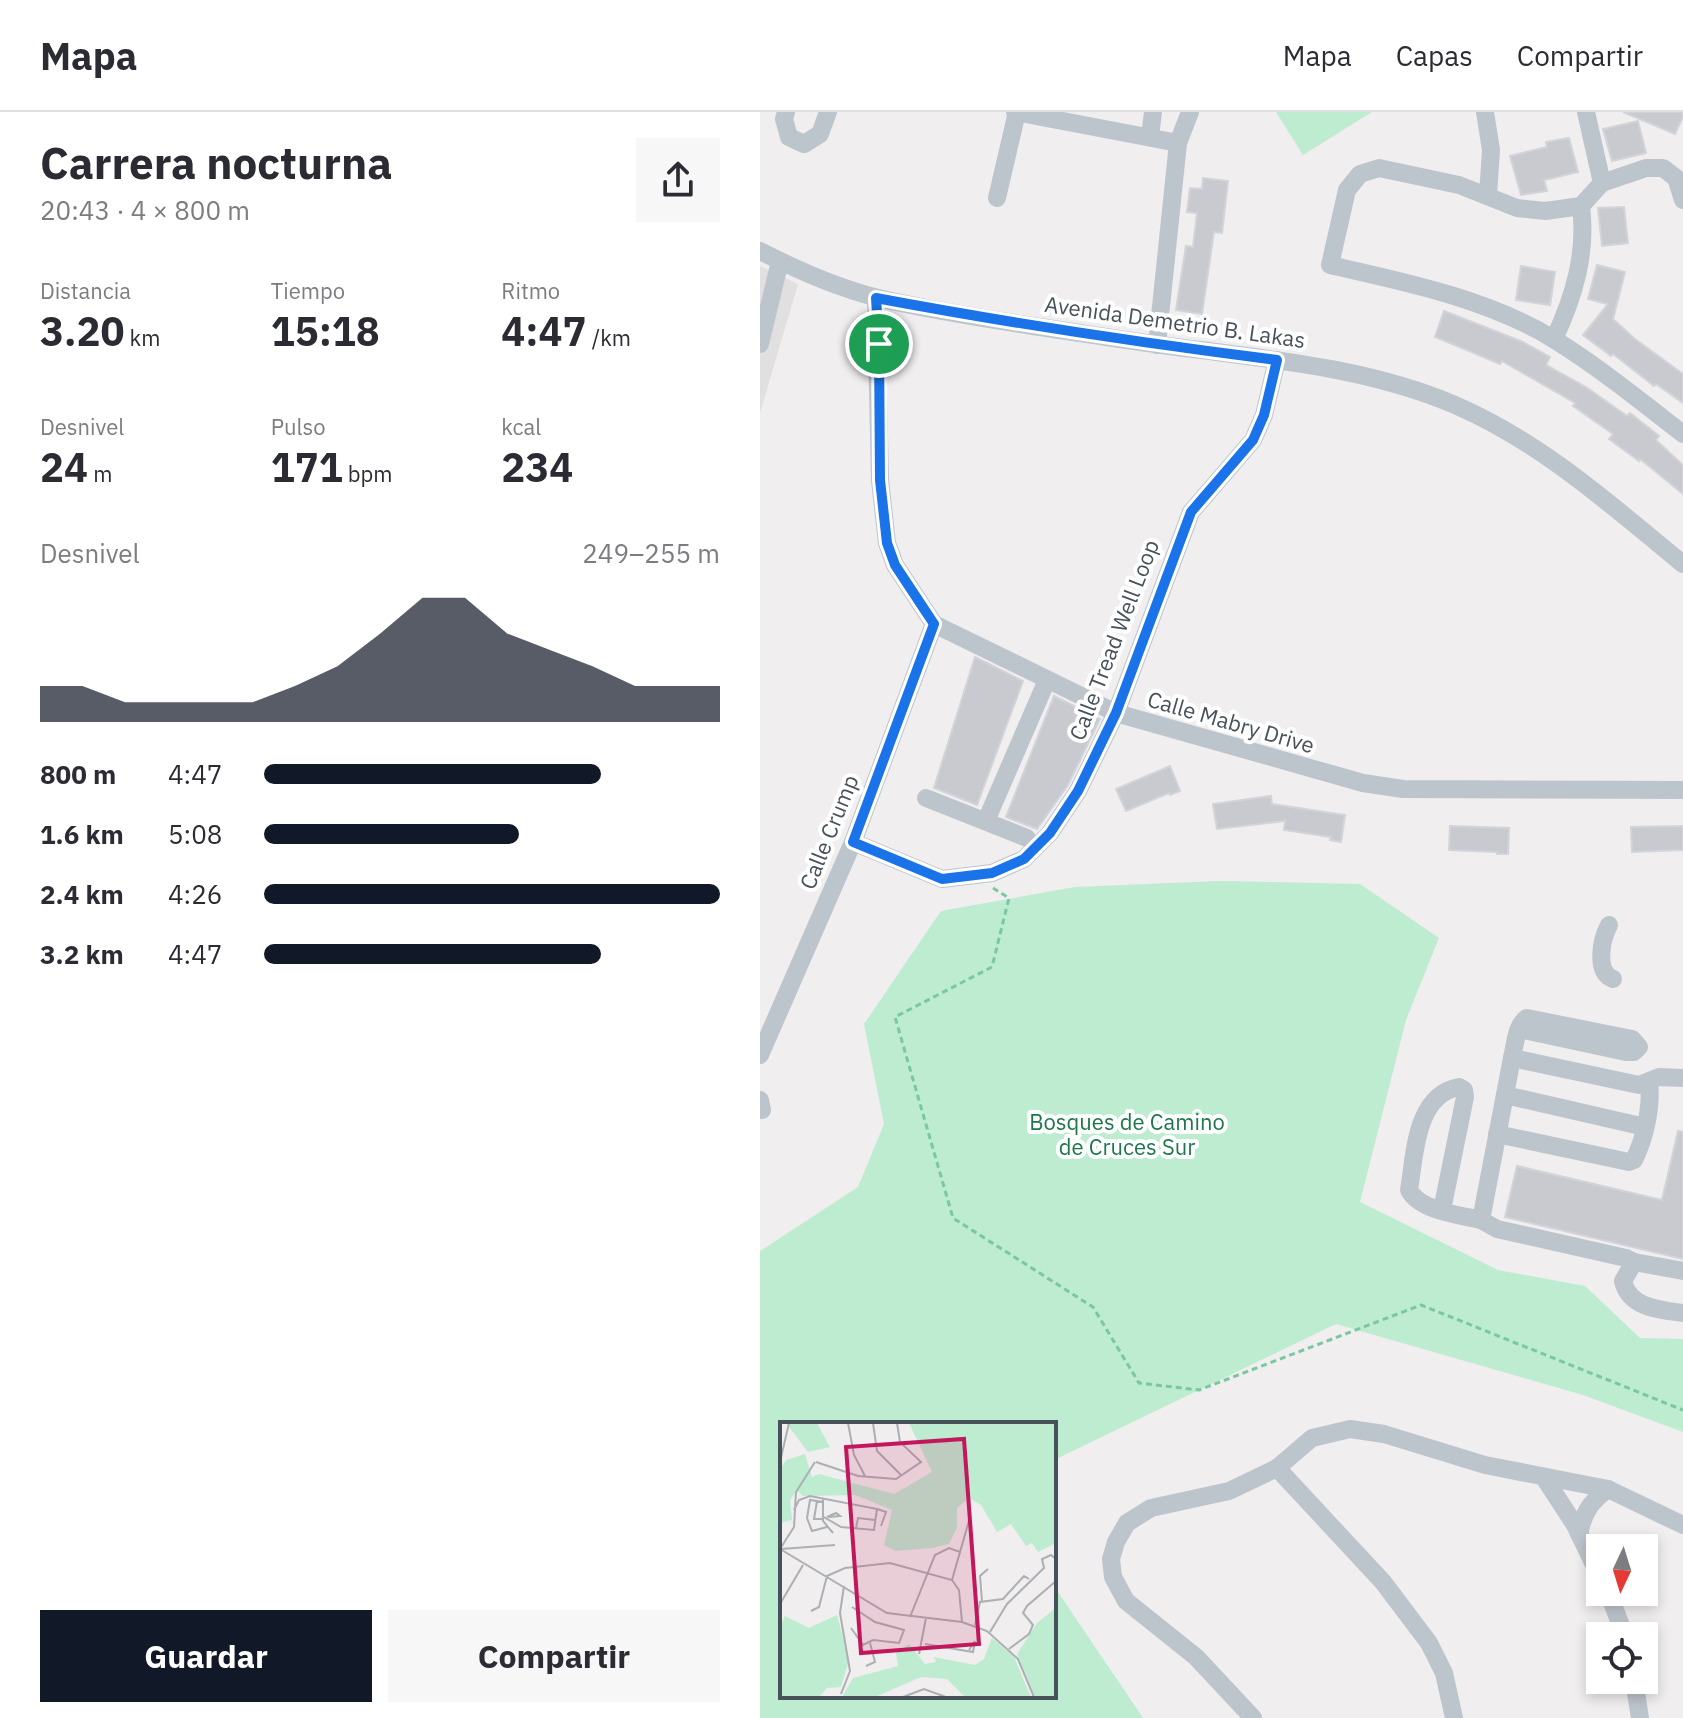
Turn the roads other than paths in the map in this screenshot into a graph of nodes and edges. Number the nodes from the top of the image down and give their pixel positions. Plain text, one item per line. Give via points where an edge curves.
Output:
1 (786, 112) edge
2 (828, 112) edge
3 (1016, 112) edge
4 (1153, 112) edge
5 (1190, 112) edge
6 (1485, 112) edge
7 (1586, 112) edge
8 (1150, 137) junction
9 (1178, 143) junction
10 (1602, 183) junction
11 (1488, 195) junction
12 (997, 198) dead end
13 (1683, 200) edge
14 (1581, 206) junction
15 (760, 251) edge
16 (780, 261) junction
17 (876, 298) junction
18 (1554, 339) junction
19 (760, 344) edge
20 (1157, 345) junction
21 (1277, 360) junction
22 (1683, 434) edge
23 (1683, 564) edge
24 (934, 624) junction
25 (1047, 680) junction
26 (1116, 713) junction
27 (1683, 790) edge
28 (926, 798) dead end
29 (986, 821) junction
30 (1027, 838) dead end
31 (853, 842) junction
32 (1609, 925) dead end
33 (1613, 979) dead end
34 (1519, 1029) junction
35 (760, 1055) edge
36 (1512, 1058) junction
37 (1683, 1078) edge
38 (1649, 1082) junction
39 (1505, 1095) junction
40 (1645, 1127) junction
41 (1497, 1134) junction
42 (1442, 1210) junction
43 (1481, 1220) junction
44 (1634, 1262) junction
45 (1683, 1271) edge
46 (1683, 1313) edge
47 (1277, 1468) junction
48 (1545, 1479) junction
49 (1608, 1489) junction
50 (1683, 1525) edge
51 (1579, 1534) junction
52 (1586, 1548) edge
53 (1636, 1694) edge
54 (1253, 1718) edge
55 (1454, 1718) edge
56 (1640, 1718) edge

1 - 2 street via 789,137 804,144 820,134
3 - 8 street
3 - 12 street
4 - 8 street
5 - 9 street
6 - 11 street via 1491,150
7 - 10 street
8 - 9 street
9 - 20 street
10 - 13 street via 1646,168 1663,168 1676,178
10 - 14 street
11 - 14 street via 1517,208
11 - 18 street via 1379,168 1360,174 1347,190 1330,265 1492,310
14 - 18 street via 1583,253
15 - 16 street, Avenida Demetrio B. Lakas
16 - 17 street, Avenida Demetrio B. Lakas
16 - 19 street
17 - 20 street, Avenida Demetrio B. Lakas
17 - 24 street via 884,530 895,565
18 - 22 street
20 - 21 street, Avenida Demetrio B. Lakas
21 - 23 street, Avenida Demetrio B. Lakas via 1374,379 1486,420 1567,470
21 - 26 street, Calle Tread Well Loop via 1253,440 1191,512
24 - 25 street, Calle Mabry Drive
24 - 31 street, Calle Crump
25 - 26 street, Calle Mabry Drive
25 - 29 street
26 - 27 street, Calle Mabry Drive via 1327,774 1403,789
26 - 31 street, Calle Tread Well Loop via 1078,791 1050,833 1024,859 992,873 942,879
28 - 29 street
29 - 30 street
31 - 35 street, Calle Crump
32 - 33 street via 1602,969
34 - 34 street via 1521,1021 1534,1018 1632,1039 1639,1047 1626,1052
34 - 36 street
36 - 38 street via 1639,1085
36 - 39 street
37 - 38 street
38 - 40 street
39 - 40 street
39 - 41 street
40 - 41 street via 1640,1149 1629,1162
41 - 43 street
42 - 42 street via 1419,1201 1409,1190 1429,1106 1459,1087 1465,1097
42 - 43 street
43 - 44 street via 1497,1229
44 - 45 street
44 - 46 street via 1623,1281 1632,1299
47 - 48 street via 1312,1438 1350,1429
47 - 54 street via 1229,1491 1151,1508 1127,1523 1111,1559 1113,1577 1126,1601 1196,1657
47 - 55 street via 1383,1582 1429,1643 1444,1673
48 - 49 street
48 - 51 street
49 - 50 street
49 - 51 street via 1584,1513
51 - 52 street
53 - 56 street

